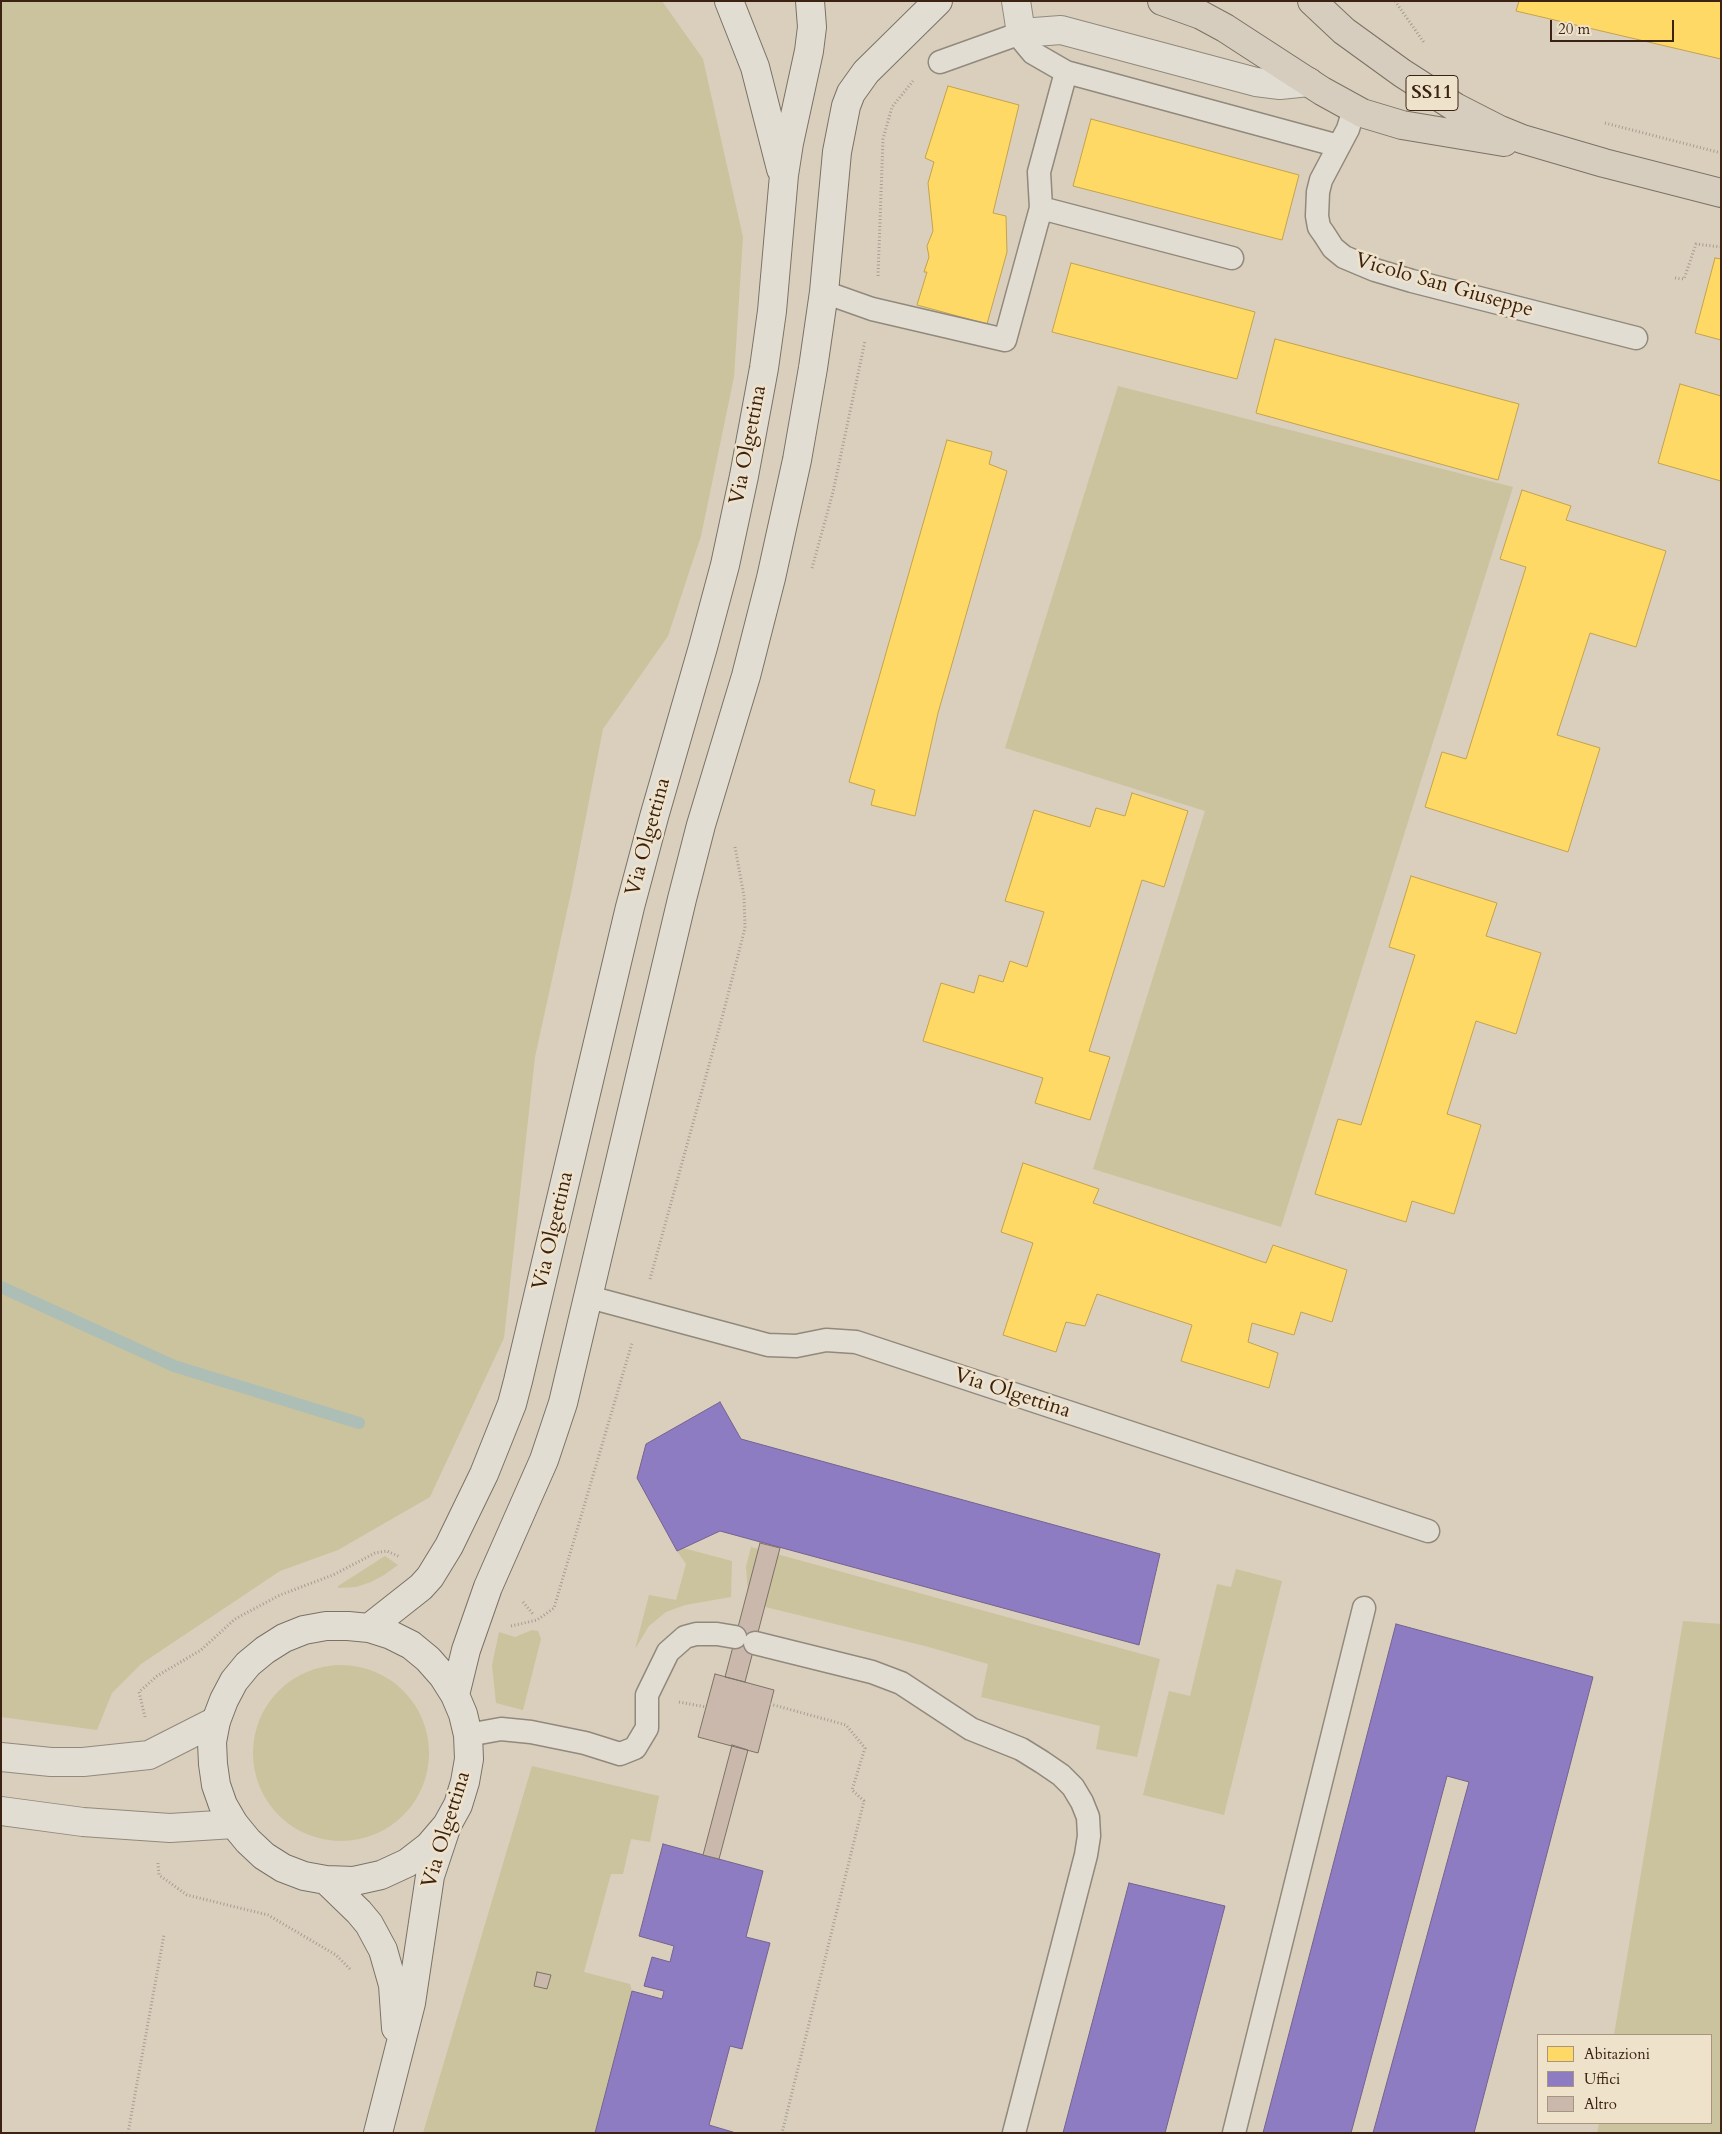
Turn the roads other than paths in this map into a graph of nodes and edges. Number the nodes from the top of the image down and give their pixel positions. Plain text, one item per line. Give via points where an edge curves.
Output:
1 (729, 1) edge
2 (810, 1) edge
3 (938, 1) edge
4 (1016, 1) edge
5 (1162, 1) edge
6 (1312, 1) edge
7 (1021, 33) junction
8 (940, 62) road end
9 (1066, 72) junction
10 (1309, 82) junction
11 (1354, 109) junction
12 (1338, 146) junction
13 (1570, 153) junction
14 (784, 183) junction
15 (1721, 193) edge
16 (1041, 208) junction
17 (1232, 258) dead end
18 (824, 292) junction
19 (1636, 338) dead end
20 (589, 1297) junction
21 (1428, 1531) dead end
22 (1364, 1608) dead end
23 (369, 1628) junction
24 (455, 1694) junction
25 (216, 1721) junction
26 (468, 1735) junction
27 (1, 1757) edge
28 (1, 1811) edge
29 (234, 1824) junction
30 (447, 1825) junction
31 (326, 1880) junction
32 (398, 2057) junction
33 (378, 2133) edge
34 (1014, 2133) edge
35 (1234, 2133) edge

1 - 14 street via 755,67
2 - 14 street, Via Olgettina via 812,27 809,51 791,128
3 - 18 street via 866,72 851,93 837,152
4 - 7 street
5 - 10 main road, SS11 via 1225,28
6 - 13 main road, SS11 via 1378,57 1455,107 1510,135
7 - 8 lane
7 - 9 lane via 1023,41 1034,53
7 - 10 street via 1061,30 1256,82 1280,85
9 - 12 lane
9 - 16 lane via 1039,172
10 - 11 main road, SS11
11 - 12 lane, Vicolo San Giuseppe
11 - 13 main road, SS11 via 1402,125
12 - 19 lane, Vicolo San Giuseppe via 1321,180 1317,216 1319,227 1333,248 1344,257 1402,278
13 - 15 main road, SS11
14 - 23 street, Via Olgettina via 765,360 725,565 630,907 512,1404 465,1516 430,1577
16 - 17 lane
16 - 18 lane via 1005,340 872,309
18 - 20 street via 809,396 781,540 682,899
20 - 21 lane, Via Olgettina via 768,1345 796,1346 826,1340 856,1342
20 - 24 street via 563,1403 547,1451 488,1587
22 - 35 lane
23 - 24 street, Via Olgettina via 391,1635 428,1659
23 - 25 street, Via Olgettina via 326,1626 284,1638 248,1664 234,1681
24 - 26 street, Via Olgettina
25 - 27 street via 149,1755 83,1762
25 - 29 street, Via Olgettina via 212,1742 213,1764 223,1805
26 - 30 street, Via Olgettina via 466,1782
26 - 34 lane via 501,1729 585,1743 620,1754 635,1748 647,1728 647,1695 668,1652 685,1638 696,1634 717,1634 886,1676 915,1690 971,1729 1021,1749 1061,1775 1073,1787 1088,1817 1089,1836
28 - 29 street via 83,1822 170,1828
29 - 31 street, Via Olgettina via 271,1860 304,1876
30 - 31 street, Via Olgettina via 429,1846 407,1863 381,1875 354,1880
30 - 32 street, Via Olgettina via 430,1876 411,2003
31 - 32 street, Via Olgettina via 369,1924 383,1950 393,1985
32 - 33 street, Via Olgettina

